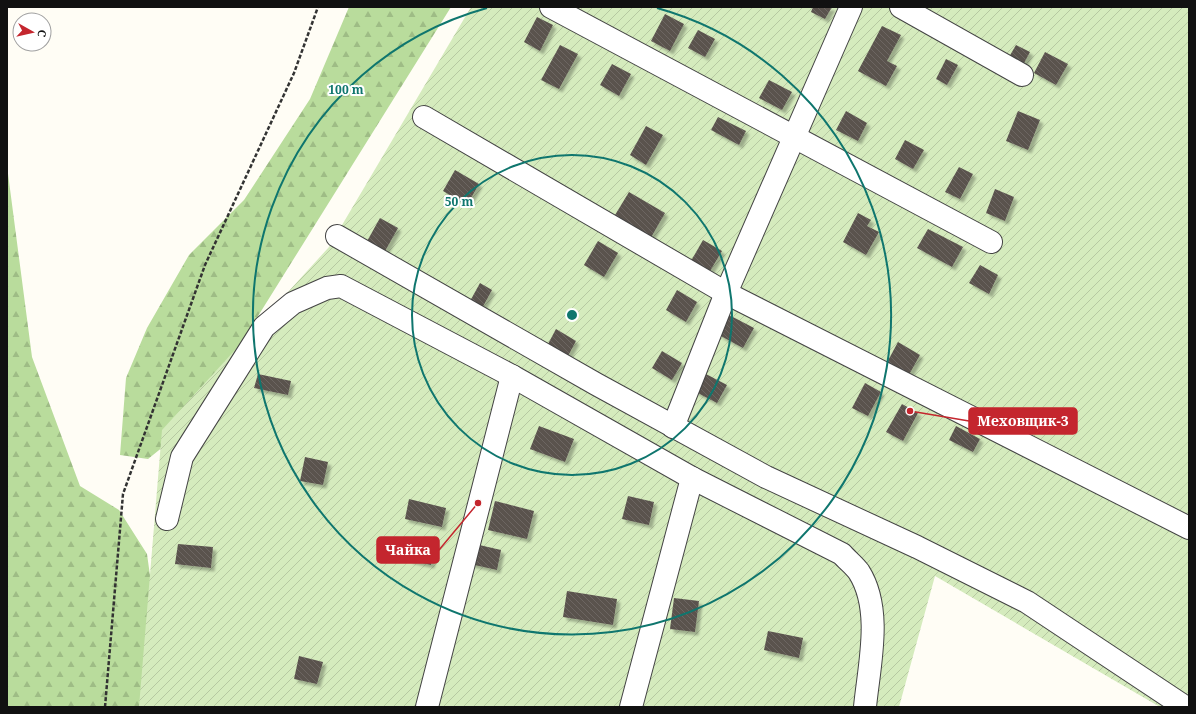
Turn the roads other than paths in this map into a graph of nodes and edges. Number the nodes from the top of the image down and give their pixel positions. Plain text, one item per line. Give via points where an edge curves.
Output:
1 (551, 7) edge
2 (851, 7) edge
3 (901, 7) edge
4 (1022, 76) dead end
5 (424, 117) dead end
6 (794, 136) junction
7 (337, 236) dead end
8 (991, 242) dead end
9 (726, 293) junction
10 (512, 376) junction
11 (673, 427) junction
12 (692, 478) junction
13 (167, 519) dead end
14 (1189, 528) edge
15 (426, 707) edge
16 (631, 707) edge
17 (866, 707) edge
18 (1185, 707) edge

1 - 6 lane
2 - 6 lane
3 - 4 lane
5 - 9 lane
6 - 8 lane
6 - 9 lane
7 - 11 lane
9 - 11 lane
9 - 14 lane
10 - 12 lane
10 - 13 lane via 341,286 327,288 293,303 264,327 182,457
10 - 15 lane
11 - 18 lane via 766,477 917,547 1027,602
12 - 16 lane
12 - 17 lane via 842,554 858,571 868,591 873,620

